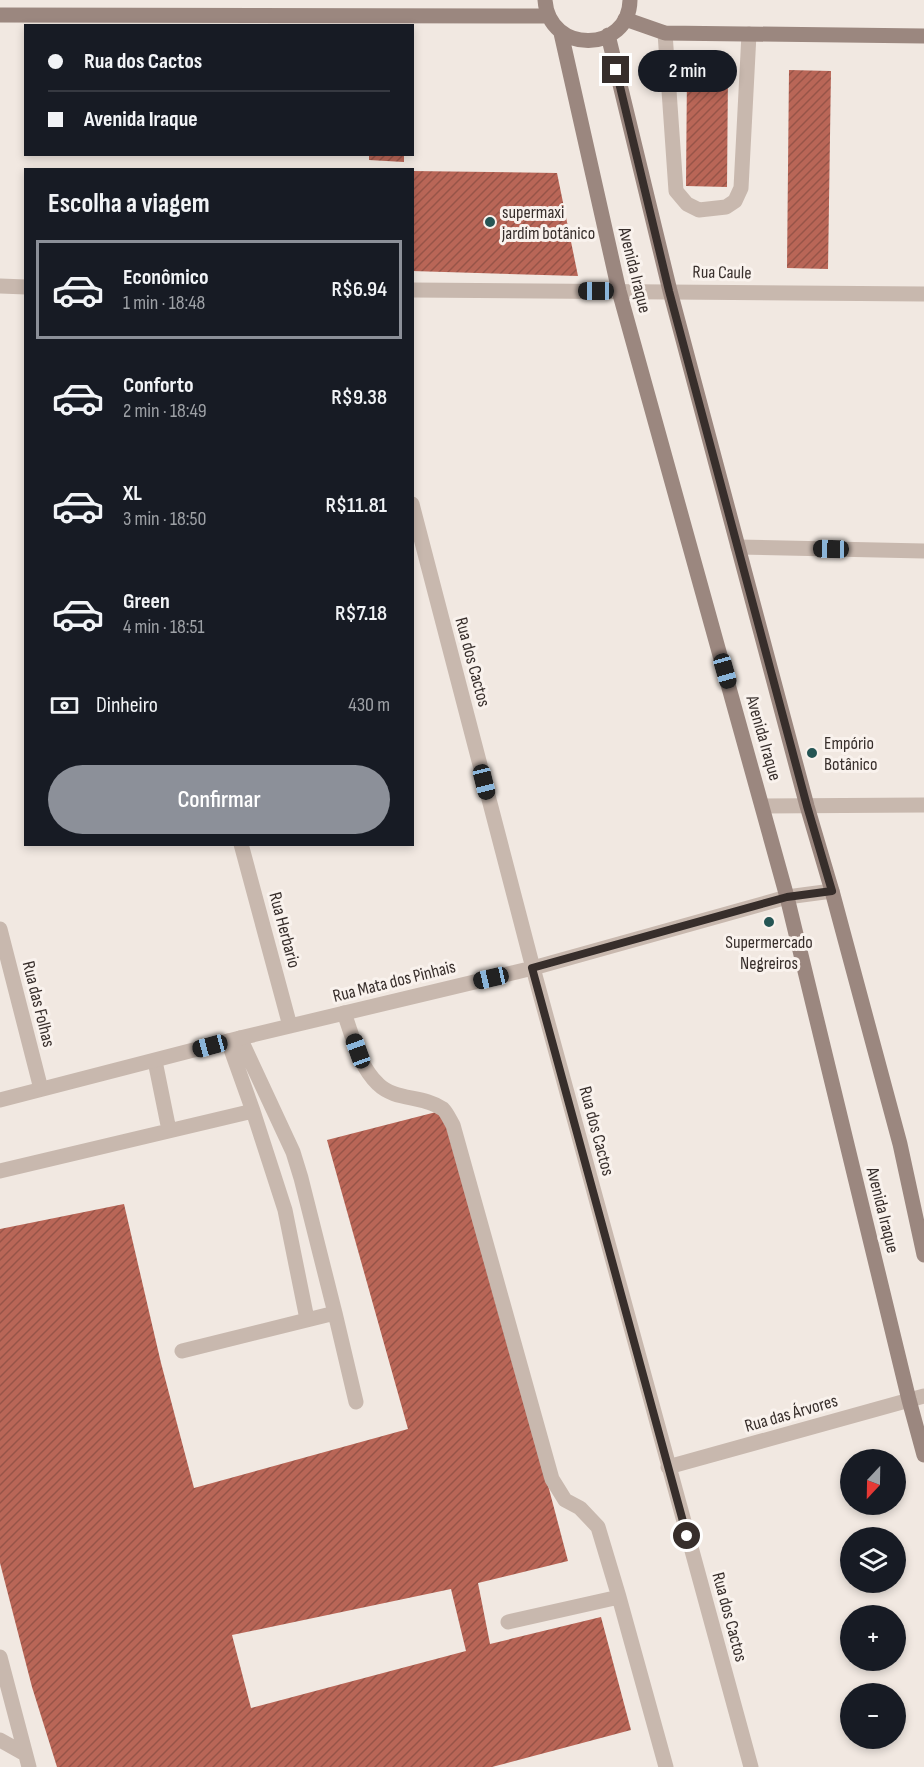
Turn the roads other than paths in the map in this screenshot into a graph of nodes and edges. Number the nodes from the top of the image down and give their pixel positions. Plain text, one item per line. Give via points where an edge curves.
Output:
1 (545, 0) edge
2 (630, 0) edge
3 (0, 15) edge
4 (549, 16) junction
5 (625, 19) junction
6 (561, 33) junction
7 (665, 33) junction
8 (749, 34) junction
9 (608, 35) junction
10 (924, 36) edge
11 (0, 286) edge
12 (24, 287) edge
13 (414, 290) edge
14 (619, 291) junction
15 (669, 291) junction
16 (924, 294) edge
17 (414, 512) edge
18 (738, 547) junction
19 (924, 551) edge
20 (924, 805) edge
21 (763, 806) junction
22 (807, 806) junction
23 (242, 846) edge
24 (832, 891) junction
25 (787, 897) junction
26 (0, 929) edge
27 (532, 968) junction
28 (344, 1013) junction
29 (290, 1026) junction
30 (234, 1040) junction
31 (155, 1061) junction
32 (41, 1089) junction
33 (0, 1100) edge
34 (253, 1111) junction
35 (169, 1130) junction
36 (0, 1171) edge
37 (924, 1255) edge
38 (334, 1313) junction
39 (307, 1319) junction
40 (182, 1351) dead end
41 (924, 1396) edge
42 (909, 1400) junction
43 (356, 1402) dead end
44 (924, 1455) edge
45 (669, 1467) junction
46 (619, 1597) junction
47 (508, 1622) dead end
48 (0, 1657) edge
49 (2, 1744) edge
50 (27, 1760) edge
51 (663, 1766) edge
52 (750, 1767) edge

1 - 4 street
2 - 5 street
3 - 4 street
4 - 6 street
5 - 7 street
5 - 9 street
6 - 9 street via 589,42
6 - 14 street, Avenida Iraque
7 - 8 street
7 - 8 street via 676,191 687,204 699,210 726,207 735,201 741,188
8 - 10 street
9 - 15 street, Avenida Iraque
11 - 12 street
13 - 14 street, Rua Caule
14 - 15 street, Rua Caule
14 - 21 street, Avenida Iraque
15 - 16 street, Rua Caule
15 - 18 street, Avenida Iraque
17 - 27 street, Rua dos Cactos
18 - 19 street
18 - 22 street, Avenida Iraque
20 - 22 street
21 - 22 street
21 - 25 street, Avenida Iraque
22 - 24 street, Avenida Iraque
23 - 29 street, Rua Herbario
24 - 25 street, Rua Mata dos Pinhais
24 - 37 street, Avenida Iraque via 900,1144
25 - 27 street, Rua Mata dos Pinhais
25 - 42 street, Avenida Iraque
26 - 32 street, Rua das Folhas
27 - 28 street, Rua Mata dos Pinhais
27 - 45 street, Rua dos Cactos
28 - 29 street, Rua Mata dos Pinhais
28 - 46 street via 365,1070 379,1086 392,1094 426,1101 444,1110 453,1125 552,1479 565,1500 580,1508 598,1527
29 - 30 street, Rua Mata dos Pinhais
30 - 31 street, Rua Mata dos Pinhais
30 - 34 street
30 - 38 street via 293,1152
31 - 32 street, Rua Mata dos Pinhais
31 - 35 street
32 - 33 street, Rua Mata dos Pinhais
34 - 35 street
34 - 39 street via 285,1210
35 - 36 street
38 - 39 street
38 - 43 street
39 - 40 street
41 - 42 street, Rua das Árvores
42 - 44 street, Avenida Iraque
42 - 45 street, Rua das Árvores
45 - 52 street, Rua dos Cactos
46 - 47 street
46 - 51 street
48 - 50 street
49 - 50 street

